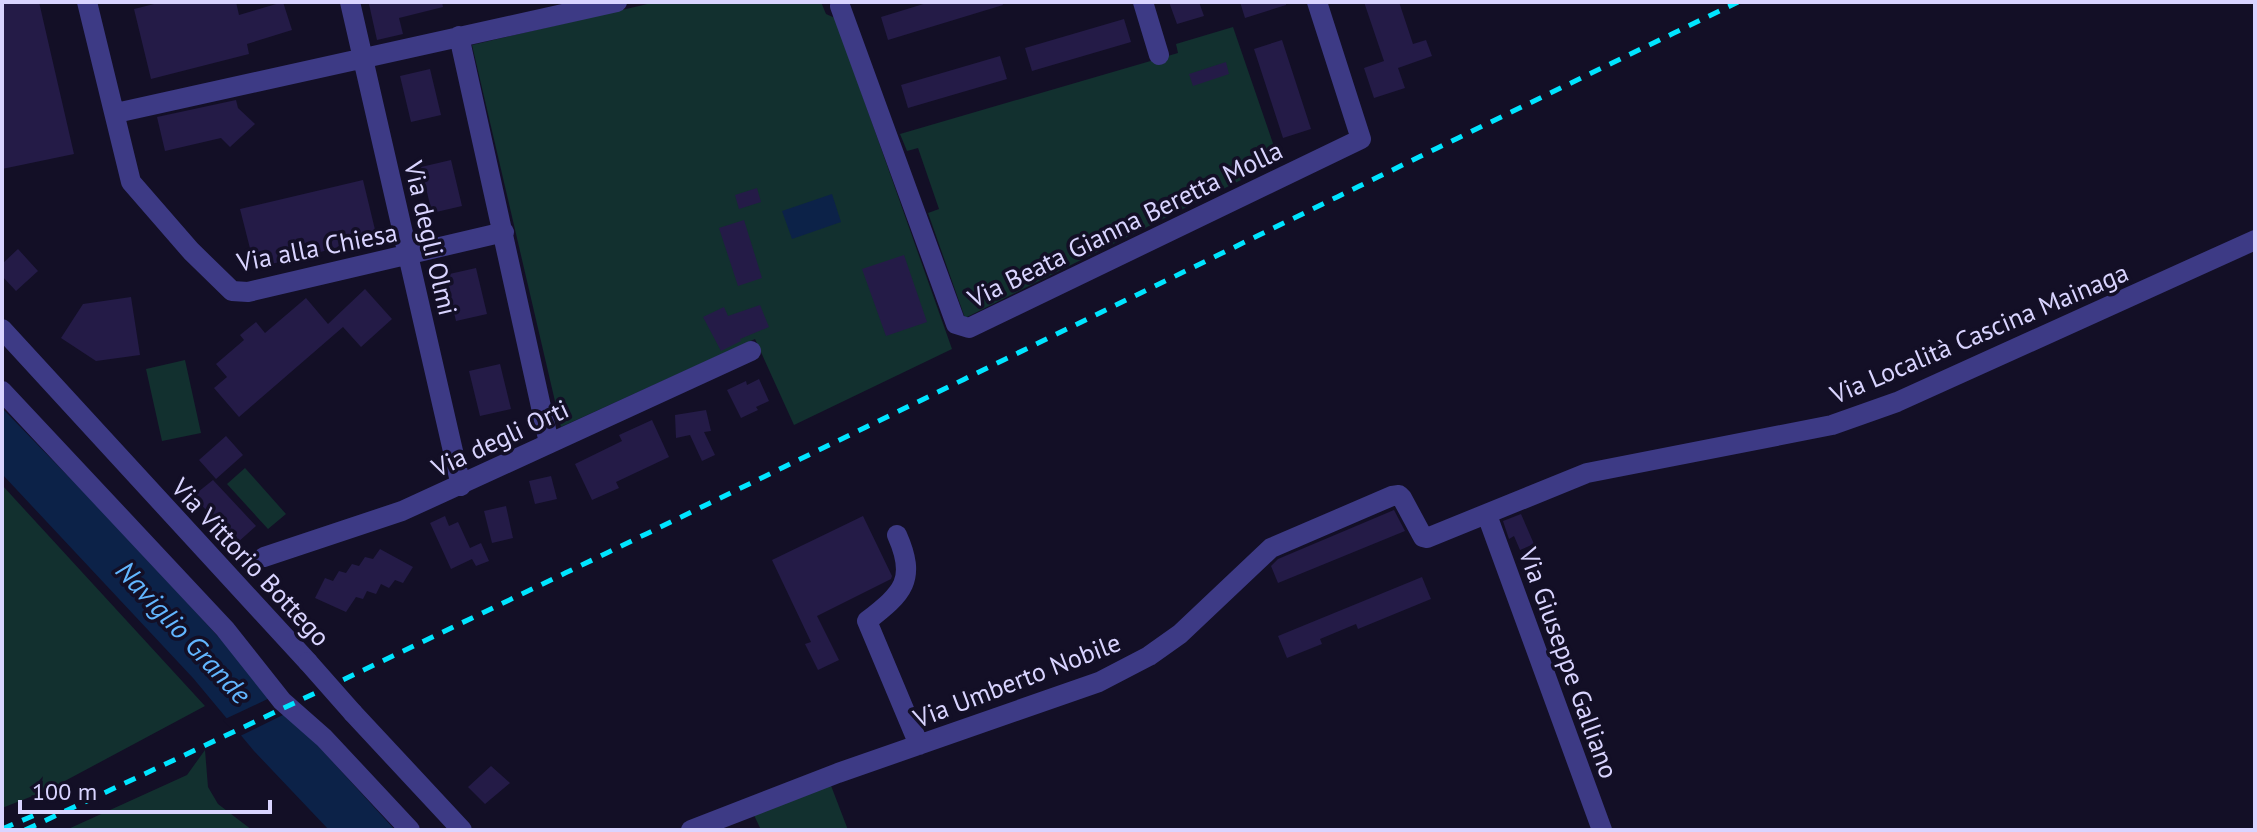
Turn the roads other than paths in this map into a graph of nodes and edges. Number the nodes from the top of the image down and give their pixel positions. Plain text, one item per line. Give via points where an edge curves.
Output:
1 (87, 2) edge
2 (350, 2) edge
3 (617, 2) edge
4 (1143, 2) edge
5 (1317, 2) edge
6 (840, 6) dead end
7 (459, 36) junction
8 (1159, 55) dead end
9 (363, 57) junction
10 (116, 113) junction
11 (504, 232) junction
12 (2255, 240) edge
13 (408, 256) junction
14 (2, 329) edge
15 (751, 351) dead end
16 (2, 391) edge
17 (549, 443) junction
18 (461, 486) junction
19 (1487, 515) junction
20 (897, 535) dead end
21 (264, 557) dead end
22 (919, 745) junction
23 (410, 830) edge
24 (462, 830) edge
25 (691, 830) edge
26 (1602, 830) edge

1 - 10 street, Via alla Chiesa
2 - 9 street, Via degli Olmi
3 - 7 street
4 - 8 street
5 - 6 street, Via Beata Gianna Beretta Molla via 1361,139 969,328 956,324
7 - 9 street
7 - 11 street
9 - 10 street
9 - 13 street, Via degli Olmi
10 - 13 street, Via alla Chiesa via 131,182 232,291 248,292
11 - 13 street, Via alla Chiesa
11 - 17 street
12 - 19 street, Via Località Cascina Mainaga via 1897,402 1832,425 1587,473
13 - 18 street, Via degli Olmi
14 - 24 street, Via Vittorio Bottego, bridge
15 - 17 street, Via degli Orti
16 - 23 street via 225,629 282,701
17 - 18 street, Via degli Orti
18 - 21 street, Via degli Orti
19 - 22 street, Via Umberto Nobile via 1427,538 1402,498 1392,496 1271,548 1180,634 1124,670
19 - 26 street, Via Giuseppe Galliano
20 - 22 street via 906,555 907,579 889,604 867,621
22 - 25 street, Via Umberto Nobile

